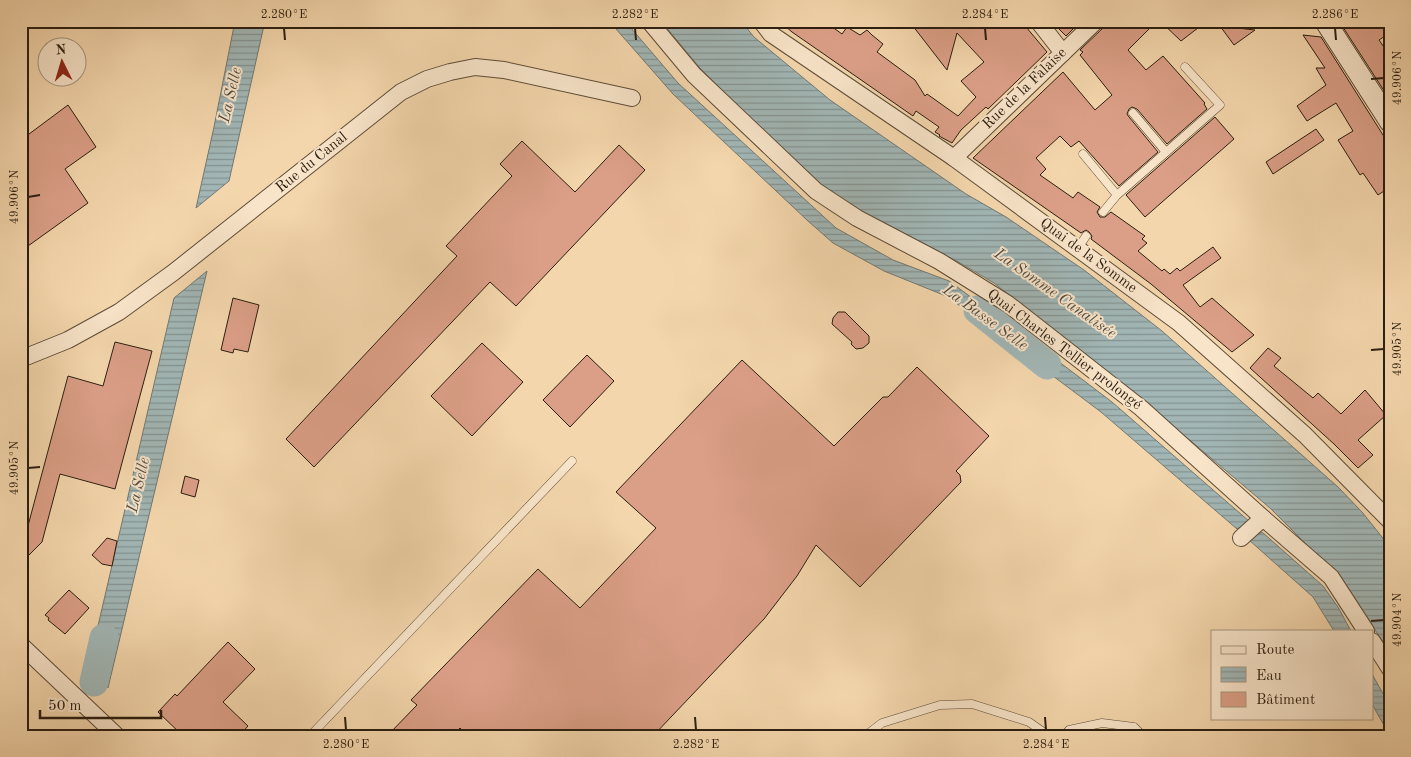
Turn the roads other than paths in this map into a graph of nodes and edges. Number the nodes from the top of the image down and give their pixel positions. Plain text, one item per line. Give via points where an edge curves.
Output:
1 (648, 21) edge
2 (761, 21) edge
3 (1038, 21) edge
4 (1096, 21) edge
5 (1283, 21) edge
6 (1313, 21) edge
7 (1325, 21) edge
8 (1063, 53) junction
9 (1185, 67) dead end
10 (632, 98) dead end
11 (1133, 113) dead end
12 (1390, 122) edge
13 (1166, 152) junction
14 (1083, 154) dead end
15 (954, 158) junction
16 (1117, 195) junction
17 (1103, 212) dead end
18 (21, 360) edge
19 (572, 461) dead end
20 (1263, 518) junction
21 (1390, 521) edge
22 (1241, 538) dead end
23 (1365, 630) edge
24 (1374, 644) edge
25 (21, 645) edge
26 (1390, 669) edge
27 (117, 736) edge
28 (310, 736) edge
29 (864, 736) edge
30 (1049, 736) edge
31 (1064, 736) edge
32 (1143, 736) edge

1 - 20 street, Quai Charles Tellier prolongé via 694,75 816,190 857,218 938,261 1008,304 1141,408
2 - 15 street, Quai de la Somme via 771,34
3 - 8 street
4 - 8 street, Rue de la Falaise
5 - 6 lane via 1304,24
7 - 12 street
8 - 15 street, Rue de la Falaise
9 - 13 lane via 1220,105
10 - 18 street, Rue du Canal via 474,67 426,79 401,92 119,312 68,340
11 - 13 lane
13 - 16 lane
14 - 16 lane
15 - 21 street, Quai de la Somme via 1082,242 1179,323 1305,436
16 - 17 lane
19 - 28 lane
20 - 22 street
20 - 23 street, Quai Charles Tellier prolongé via 1331,577
24 - 26 street
25 - 27 street
29 - 30 lane via 882,723 940,705 972,704 1029,722
31 - 32 lane via 1070,730 1102,723 1134,727

